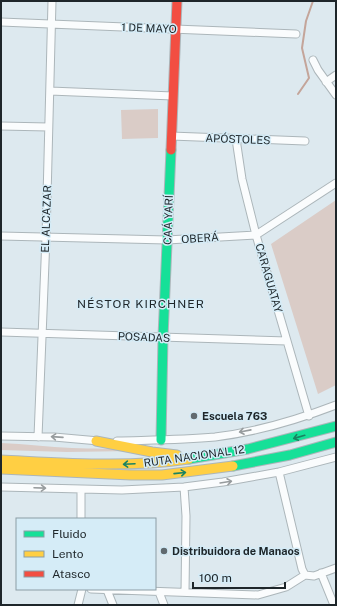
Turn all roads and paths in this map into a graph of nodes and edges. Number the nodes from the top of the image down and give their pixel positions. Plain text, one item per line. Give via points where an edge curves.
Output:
1 (52, 1) edge
2 (177, 1) edge
3 (1, 22) edge
4 (52, 23) junction
5 (176, 29) junction
6 (296, 34) dead end
7 (313, 60) dead end
8 (336, 74) edge
9 (326, 82) junction
10 (50, 91) junction
11 (336, 95) edge
12 (173, 96) junction
13 (1, 126) edge
14 (48, 127) junction
15 (172, 136) junction
16 (236, 139) junction
17 (305, 141) dead end
18 (336, 182) edge
19 (256, 235) junction
20 (1, 236) edge
21 (46, 237) junction
22 (167, 240) junction
23 (1, 332) edge
24 (42, 334) junction
25 (163, 337) junction
26 (287, 341) junction
27 (336, 405) edge
28 (309, 416) junction
29 (336, 426) edge
30 (1, 436) edge
31 (38, 437) junction
32 (161, 440) junction
33 (96, 441) junction
34 (336, 442) edge
35 (201, 457) junction
36 (336, 457) edge
37 (1, 460) edge
38 (1, 469) edge
39 (279, 472) junction
40 (83, 473) junction
41 (1, 479) edge
42 (1, 487) edge
43 (184, 487) junction
44 (81, 489) junction
45 (81, 518) edge
46 (336, 568) edge
47 (321, 573) junction
48 (304, 575) junction
49 (82, 590) edge
50 (107, 590) edge
51 (159, 592) junction
52 (185, 592) junction
53 (78, 605) edge
54 (113, 605) edge
55 (164, 605) edge
56 (334, 605) edge

1 - 4 street, EL ALCAZAR
2 - 5 main road, CAÁ YARÍ
3 - 4 street, 1 DE MAYO
4 - 5 street, 1 DE MAYO
4 - 10 street, EL ALCAZAR
5 - 6 street, 1 DE MAYO
5 - 12 main road, CAÁ YARÍ
7 - 9 street
8 - 9 street
9 - 11 street
10 - 12 street
10 - 14 street, EL ALCAZAR
12 - 15 main road, CAÁ YARÍ
13 - 14 street
14 - 21 street, EL ALCAZAR
15 - 16 street, APÓSTOLES
15 - 22 main road, CAÁ YARÍ
16 - 17 street, APÓSTOLES
16 - 19 street, CARAGUATAY via 242,179
18 - 19 street
19 - 22 street, OBERÁ
19 - 26 street, CARAGUATAY
20 - 21 street, OBERÁ
21 - 22 street, OBERÁ
21 - 24 street, EL ALCAZAR
22 - 25 main road, CAÁ YARÍ
23 - 24 street, POSADAS
24 - 25 street, POSADAS
24 - 31 street, EL ALCAZAR
25 - 26 street, POSADAS
25 - 32 main road, CAÁ YARÍ
26 - 28 street, CARAGUATAY
27 - 28 street
28 -> 32 street via 220,436
29 -> 35 main road, RUTA NACIONAL 12 via 285,441
30 - 31 street
33 -> 31 street
32 - 33 street
33 - 35 main road via 152,452
40 -> 34 main road, RUTA NACIONAL 12 via 162,474 242,466
35 -> 37 main road, RUTA NACIONAL 12 via 120,464
36 - 39 street
38 - 40 main road, RUTA NACIONAL 12
43 -> 39 street
39 - 48 street
40 - 41 main road
42 -> 44 street
43 - 44 street
43 - 52 street
44 - 45 street
46 - 47 street
47 - 48 street via 314,576
47 - 56 street
48 - 52 street via 286,586 258,595
49 - 53 street
50 - 51 street
50 - 54 street
51 - 52 street
51 - 55 street

